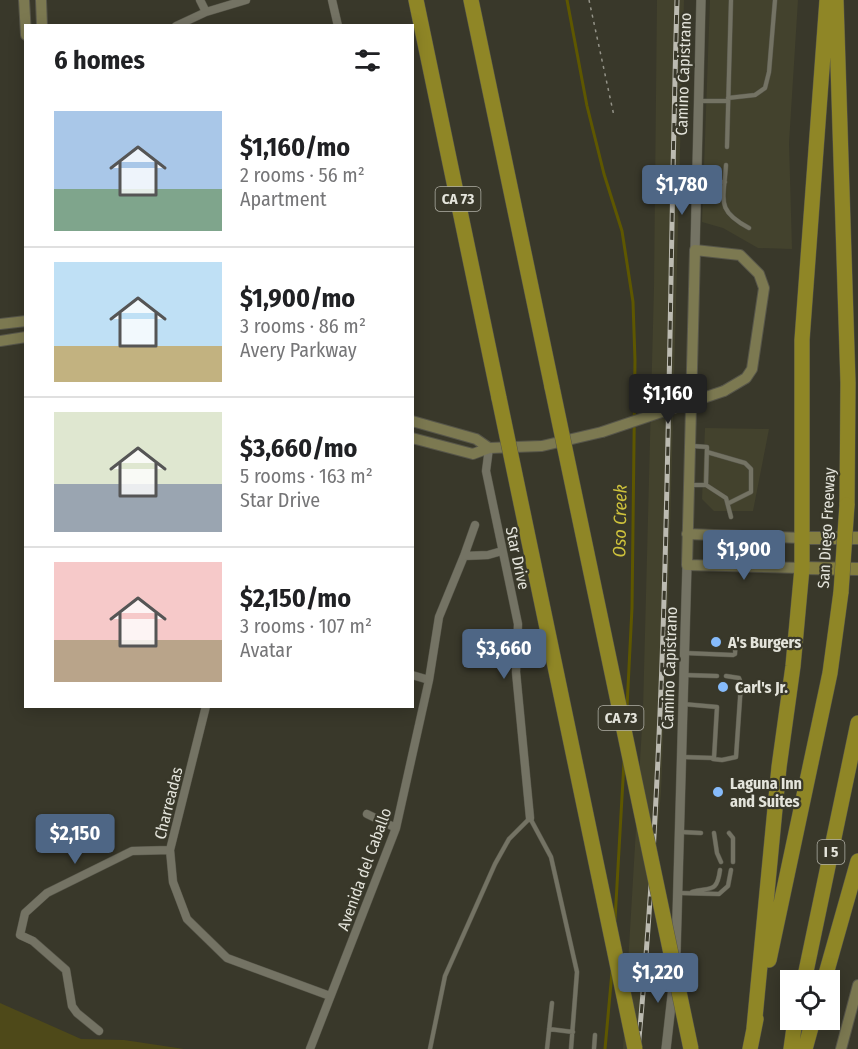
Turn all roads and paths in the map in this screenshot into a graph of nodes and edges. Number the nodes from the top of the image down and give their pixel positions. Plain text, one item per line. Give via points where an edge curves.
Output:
1 (24, 0) edge
2 (41, 0) edge
3 (200, 0) edge
4 (246, 0) edge
5 (332, 0) edge
6 (416, 0) edge
7 (471, 0) edge
8 (589, 0) edge
9 (701, 0) edge
10 (731, 0) edge
11 (775, 0) edge
12 (827, 0) edge
13 (836, 0) edge
14 (206, 12) junction
15 (25, 24) edge
16 (42, 24) edge
17 (180, 24) edge
18 (338, 24) edge
19 (728, 100) junction
20 (698, 101) junction
21 (614, 116) dead end
22 (727, 147) dead end
23 (726, 165) dead end
24 (695, 182) junction
25 (725, 182) junction
26 (749, 228) dead end
27 (695, 250) junction
28 (24, 321) edge
29 (0, 324) edge
30 (24, 337) edge
31 (0, 341) edge
32 (414, 422) edge
33 (414, 439) edge
34 (689, 446) junction
35 (489, 448) junction
36 (707, 452) junction
37 (688, 485) junction
38 (706, 485) junction
39 (729, 503) junction
40 (731, 517) dead end
41 (475, 525) dead end
42 (687, 534) junction
43 (802, 538) junction
44 (858, 538) edge
45 (502, 551) junction
46 (464, 556) junction
47 (687, 565) junction
48 (802, 568) junction
49 (858, 569) edge
50 (736, 637) dead end
51 (684, 653) junction
52 (684, 675) junction
53 (414, 676) edge
54 (717, 676) dead end
55 (726, 676) dead end
56 (429, 680) junction
57 (683, 704) junction
58 (206, 708) edge
59 (858, 723) edge
60 (681, 757) junction
61 (713, 759) junction
62 (367, 814) dead end
63 (530, 818) junction
64 (396, 828) junction
65 (678, 832) junction
66 (701, 833) dead end
67 (714, 833) dead end
68 (729, 833) dead end
69 (170, 850) junction
70 (721, 861) dead end
71 (858, 861) edge
72 (733, 862) dead end
73 (720, 870) dead end
74 (731, 870) dead end
75 (677, 893) junction
76 (692, 893) junction
77 (806, 970) edge
78 (827, 970) edge
79 (858, 985) edge
80 (330, 996) junction
81 (552, 1003) dead end
82 (754, 1028) junction
83 (549, 1029) junction
84 (794, 1030) edge
85 (810, 1030) edge
86 (99, 1031) dead end
87 (573, 1032) junction
88 (595, 1035) dead end
89 (310, 1049) edge
90 (430, 1049) edge
91 (547, 1049) edge
92 (571, 1049) edge
93 (594, 1049) edge
94 (635, 1049) edge
95 (666, 1049) edge
96 (691, 1049) edge
97 (750, 1049) edge
98 (791, 1049) edge
99 (805, 1049) edge
100 (841, 1049) edge

1 - 15 main road
2 - 16 main road
3 - 14 street
4 - 14 street
5 - 18 street
6 - 94 highway, CA 73, bridge
7 - 96 highway, CA 73, bridge
8 - 21 path
9 - 20 street, Camino Capistrano
10 - 19 lane
11 - 19 lane via 765,88 755,95
12 - 43 highway via 802,340
13 - 82 highway, San Diego Freeway / I 5, bridge via 849,383 841,592 830,673
14 - 17 street
19 - 20 lane
19 - 22 lane
20 - 24 street, Camino Capistrano
23 - 25 lane
24 - 25 lane
24 - 27 street, Camino Capistrano
25 - 26 lane via 724,208 729,218
27 - 34 main road, Camino Capistrano
27 - 35 main road, bridge via 740,255 759,274 764,288 752,369 741,382 602,432 542,446
28 - 29 main road
30 - 31 main road
32 - 35 main road via 476,439
33 - 35 main road via 473,454
34 - 36 lane via 707,447
34 - 37 main road, Camino Capistrano
35 - 45 street, Star Drive via 486,471
36 - 38 lane
36 - 39 lane via 745,463 751,469 751,492
37 - 38 lane
37 - 42 main road, Camino Capistrano
38 - 39 lane
39 - 40 lane
41 - 46 street, Avenida del Caballo
42 - 43 main road
42 - 47 main road, Camino Capistrano
43 - 44 main road
43 - 48 highway
45 - 46 street
45 - 63 street, Star Drive via 518,624 516,672
46 - 56 street, Avenida del Caballo via 439,617
47 - 48 main road
47 - 51 street, Camino Capistrano
48 - 49 main road
48 - 82 highway
50 - 51 lane via 734,655
51 - 52 street, Camino Capistrano
52 - 54 lane
52 - 57 street, Camino Capistrano
53 - 56 street
55 - 61 lane via 739,678 741,684 736,757
56 - 64 street, Avenida del Caballo
57 - 60 street, Camino Capistrano
57 - 61 lane via 716,705
58 - 69 street, Charreadas
59 - 77 highway, I 5
60 - 61 lane
60 - 65 street, Camino Capistrano
62 - 64 street
63 - 87 lane via 551,857 577,972
63 - 90 lane via 509,839 495,864 445,976
64 - 80 street, Avenida del Caballo
65 - 66 lane
65 - 75 street, Camino Capistrano
67 - 70 lane
68 - 72 lane via 733,838
69 - 80 street, Charreadas via 173,882 188,919 227,958
69 - 86 street via 132,851 47,893 26,914 20,935 33,941 66,970 72,1006
71 - 78 highway
73 - 76 lane via 714,888
74 - 76 lane via 728,886 719,894
75 - 76 lane
75 - 95 street, Camino Capistrano
79 - 100 main road
80 - 89 street, Avenida del Caballo
81 - 83 lane
82 - 97 highway, San Diego Freeway / I 5
83 - 87 lane
83 - 91 lane
84 - 98 highway
85 - 99 highway
87 - 92 lane
88 - 93 lane

